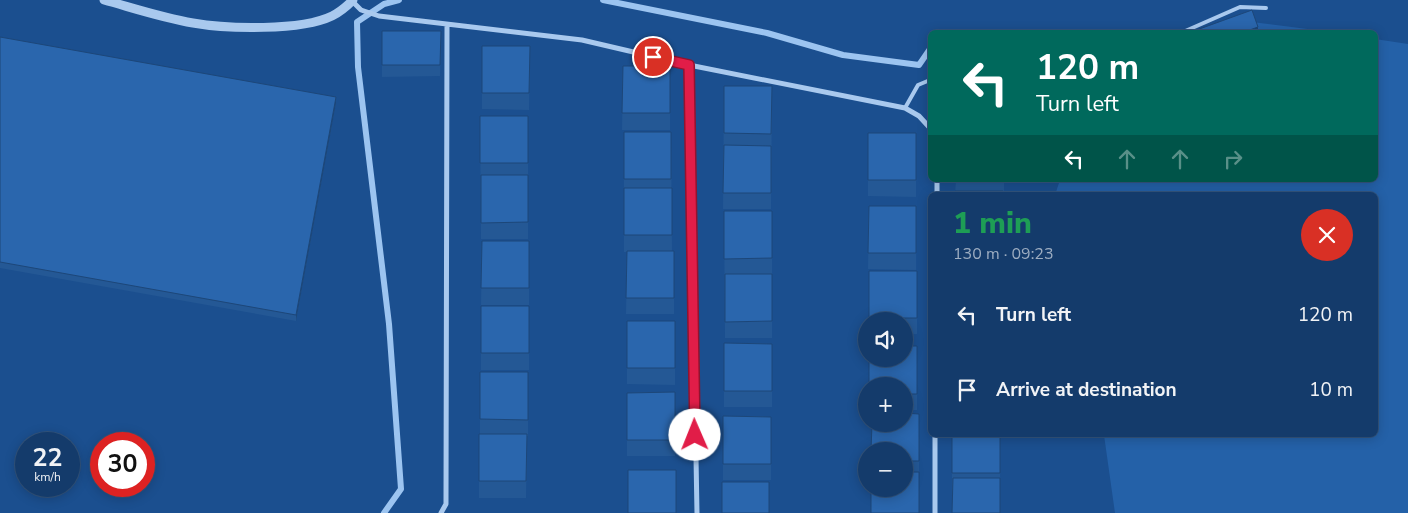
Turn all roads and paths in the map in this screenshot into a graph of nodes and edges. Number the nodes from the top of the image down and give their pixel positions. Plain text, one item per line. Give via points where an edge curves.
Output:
1 (104, 0) edge
2 (353, 0) edge
3 (1266, 8) dead end
4 (447, 25) junction
5 (1188, 30) edge
6 (689, 65) junction
7 (928, 81) edge
8 (905, 108) junction
9 (928, 126) edge
10 (935, 437) edge
11 (441, 513) edge
12 (696, 513) edge
13 (935, 513) edge

1 - 2 street via 192,23 286,26 332,16
2 - 4 street via 361,10 379,16
3 - 5 lane via 1240,7
4 - 6 street via 582,40
4 - 11 street via 446,504
6 - 8 street
6 - 12 street
7 - 8 lane via 918,85
8 - 9 street
10 - 13 street

